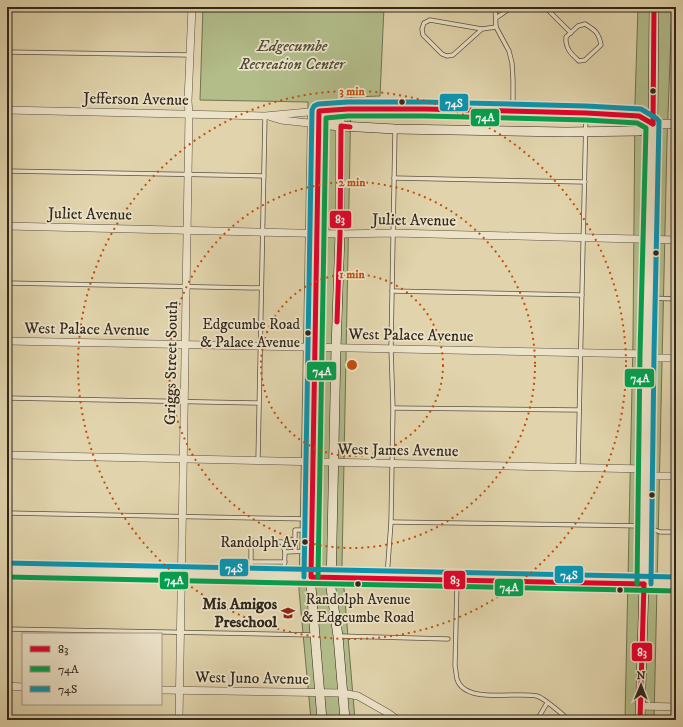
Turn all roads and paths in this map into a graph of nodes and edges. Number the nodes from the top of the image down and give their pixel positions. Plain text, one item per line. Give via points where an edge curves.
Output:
1 (192, 7) edge
2 (495, 7) edge
3 (512, 7) edge
4 (545, 7) edge
5 (654, 7) edge
6 (496, 18) junction
7 (496, 27) junction
8 (482, 29) junction
9 (571, 33) junction
10 (7, 52) edge
11 (190, 55) junction
12 (340, 109) junction
13 (7, 110) edge
14 (319, 111) junction
15 (513, 111) junction
16 (586, 113) junction
17 (189, 114) junction
18 (265, 116) junction
19 (318, 124) junction
20 (653, 124) junction
21 (676, 124) edge
22 (341, 126) junction
23 (395, 129) junction
24 (586, 132) junction
25 (7, 171) edge
26 (188, 174) junction
27 (264, 176) junction
28 (394, 178) junction
29 (585, 182) junction
30 (7, 226) edge
31 (188, 230) junction
32 (262, 232) junction
33 (316, 233) junction
34 (393, 233) junction
35 (340, 234) junction
36 (584, 237) junction
37 (649, 239) junction
38 (676, 240) edge
39 (7, 282) edge
40 (187, 287) junction
41 (261, 288) junction
42 (392, 291) junction
43 (582, 295) junction
44 (648, 298) junction
45 (676, 299) edge
46 (7, 341) edge
47 (186, 345) junction
48 (259, 347) junction
49 (315, 347) junction
50 (336, 348) junction
51 (391, 348) junction
52 (581, 352) junction
53 (647, 356) junction
54 (676, 358) edge
55 (7, 398) edge
56 (185, 402) junction
57 (258, 403) junction
58 (393, 408) junction
59 (579, 410) junction
60 (7, 455) edge
61 (184, 459) junction
62 (258, 460) junction
63 (312, 462) junction
64 (334, 462) junction
65 (392, 463) junction
66 (578, 467) junction
67 (645, 472) junction
68 (676, 476) edge
69 (7, 513) edge
70 (182, 517) junction
71 (311, 519) junction
72 (391, 522) junction
73 (645, 526) junction
74 (311, 530) junction
75 (676, 532) edge
76 (295, 551) junction
77 (311, 551) junction
78 (285, 552) junction
79 (251, 562) junction
80 (285, 562) junction
81 (7, 570) edge
82 (181, 574) junction
83 (251, 575) junction
84 (284, 576) junction
85 (311, 577) junction
86 (331, 577) junction
87 (387, 578) junction
88 (457, 580) junction
89 (644, 584) junction
90 (676, 584) edge
91 (7, 629) edge
92 (180, 632) junction
93 (315, 635) junction
94 (338, 636) junction
95 (448, 639) dead end
96 (7, 686) edge
97 (22, 687) edge
98 (162, 690) edge
99 (179, 690) junction
100 (320, 693) junction
101 (342, 693) junction
102 (547, 703) junction
103 (640, 706) junction
104 (676, 707) edge
105 (178, 720) edge
106 (322, 720) edge
107 (345, 720) edge
108 (398, 720) edge
109 (537, 720) edge
110 (569, 720) edge
111 (640, 720) edge

1 - 11 street, Griggs Street South
2 - 6 lane
3 - 6 lane
4 - 9 lane
5 - 20 street
6 - 7 lane
7 - 8 lane
7 - 15 lane via 509,51 512,64
8 - 8 lane via 430,20 424,23 422,29 423,35 447,56 453,55
9 - 9 lane via 566,37 565,44 568,51 579,61 585,60 601,45 600,36 585,24 578,26
10 - 11 lane
11 - 17 street, Griggs Street South
12 - 14 street
12 - 15 street
12 - 22 street
13 - 17 street, Jefferson Avenue
14 - 18 street, Jefferson Avenue
14 - 19 street
15 - 16 street
16 - 20 street via 639,116
16 - 24 lane
17 - 18 street, Jefferson Avenue
17 - 26 street, Griggs Street South
18 - 19 street, Jefferson Avenue
18 - 27 lane
19 - 22 street
19 - 33 street
20 - 21 street
20 - 24 street via 639,131
20 - 37 street
22 - 23 street
22 - 35 street
23 - 24 street
23 - 28 lane
24 - 29 lane
25 - 26 lane
26 - 27 lane
26 - 31 street, Griggs Street South
27 - 32 lane
28 - 29 lane
28 - 34 lane
29 - 36 lane
30 - 31 street, Juliet Avenue
31 - 32 street, Juliet Avenue
31 - 40 street, Griggs Street South
32 - 33 street, Juliet Avenue
32 - 41 lane
33 - 35 street, Juliet Avenue
33 - 49 street
34 - 35 street, Juliet Avenue
34 - 36 street, Juliet Avenue
34 - 42 lane
35 - 50 street
36 - 37 street, Juliet Avenue
36 - 43 lane
37 - 38 street, Juliet Avenue
37 - 44 street
39 - 40 lane
40 - 41 lane
40 - 47 street, Griggs Street South
41 - 48 lane
42 - 43 lane
42 - 51 lane
43 - 52 lane
44 - 45 lane
44 - 53 street
46 - 47 street, West Palace Avenue
47 - 48 street, West Palace Avenue
47 - 56 street, Griggs Street South
48 - 49 street, West Palace Avenue
48 - 57 lane
49 - 50 street, West Palace Avenue
49 - 63 street
50 - 51 street, West Palace Avenue
50 - 64 street
51 - 52 street, West Palace Avenue
51 - 58 lane
52 - 53 street, West Palace Avenue
52 - 59 lane
53 - 54 street, West Palace Avenue
53 - 67 street
55 - 56 lane
56 - 57 lane
56 - 61 street, Griggs Street South
57 - 62 lane
58 - 59 lane
58 - 65 lane
59 - 66 lane
60 - 61 street, West James Avenue
61 - 62 street, West James Avenue
61 - 70 street, Griggs Street South
62 - 63 street, West James Avenue
63 - 64 street, West James Avenue
63 - 71 street
64 - 65 street, West James Avenue
64 - 86 street
65 - 66 street, West James Avenue
65 - 72 lane
66 - 67 street, West James Avenue
67 - 68 street, West James Avenue
67 - 73 street
69 - 70 lane
70 - 71 lane
70 - 82 street, Griggs Street South
71 - 74 street
72 - 73 lane
72 - 87 lane
73 - 75 lane via 660,532
73 - 89 street
74 - 76 lane via 295,530
74 - 77 street
76 - 77 lane
76 - 78 lane
77 - 85 street
78 - 79 lane via 282,542 251,541
78 - 80 lane
79 - 80 lane
79 - 83 lane
80 - 84 lane
81 - 82 street
82 - 83 street
82 - 92 street, Griggs Street South
83 - 84 street
84 - 85 street
85 - 86 street
85 - 93 street
86 - 87 street
86 - 94 street
87 - 88 street
88 - 89 street
88 - 102 lane via 457,680 465,689 479,694 538,696
89 - 90 street
89 - 103 street
91 - 92 lane
92 - 93 lane
92 - 99 street, Griggs Street South
93 - 100 street
94 - 95 lane
94 - 101 street
96 - 97 street
98 - 99 street, West Juno Avenue
99 - 100 street, West Juno Avenue
99 - 105 street, Griggs Street South
100 - 101 street, West Juno Avenue
100 - 106 street
101 - 107 street
101 - 108 street, West Juno Avenue via 358,696
102 - 109 lane
102 - 110 lane
103 - 104 street
103 - 111 street

